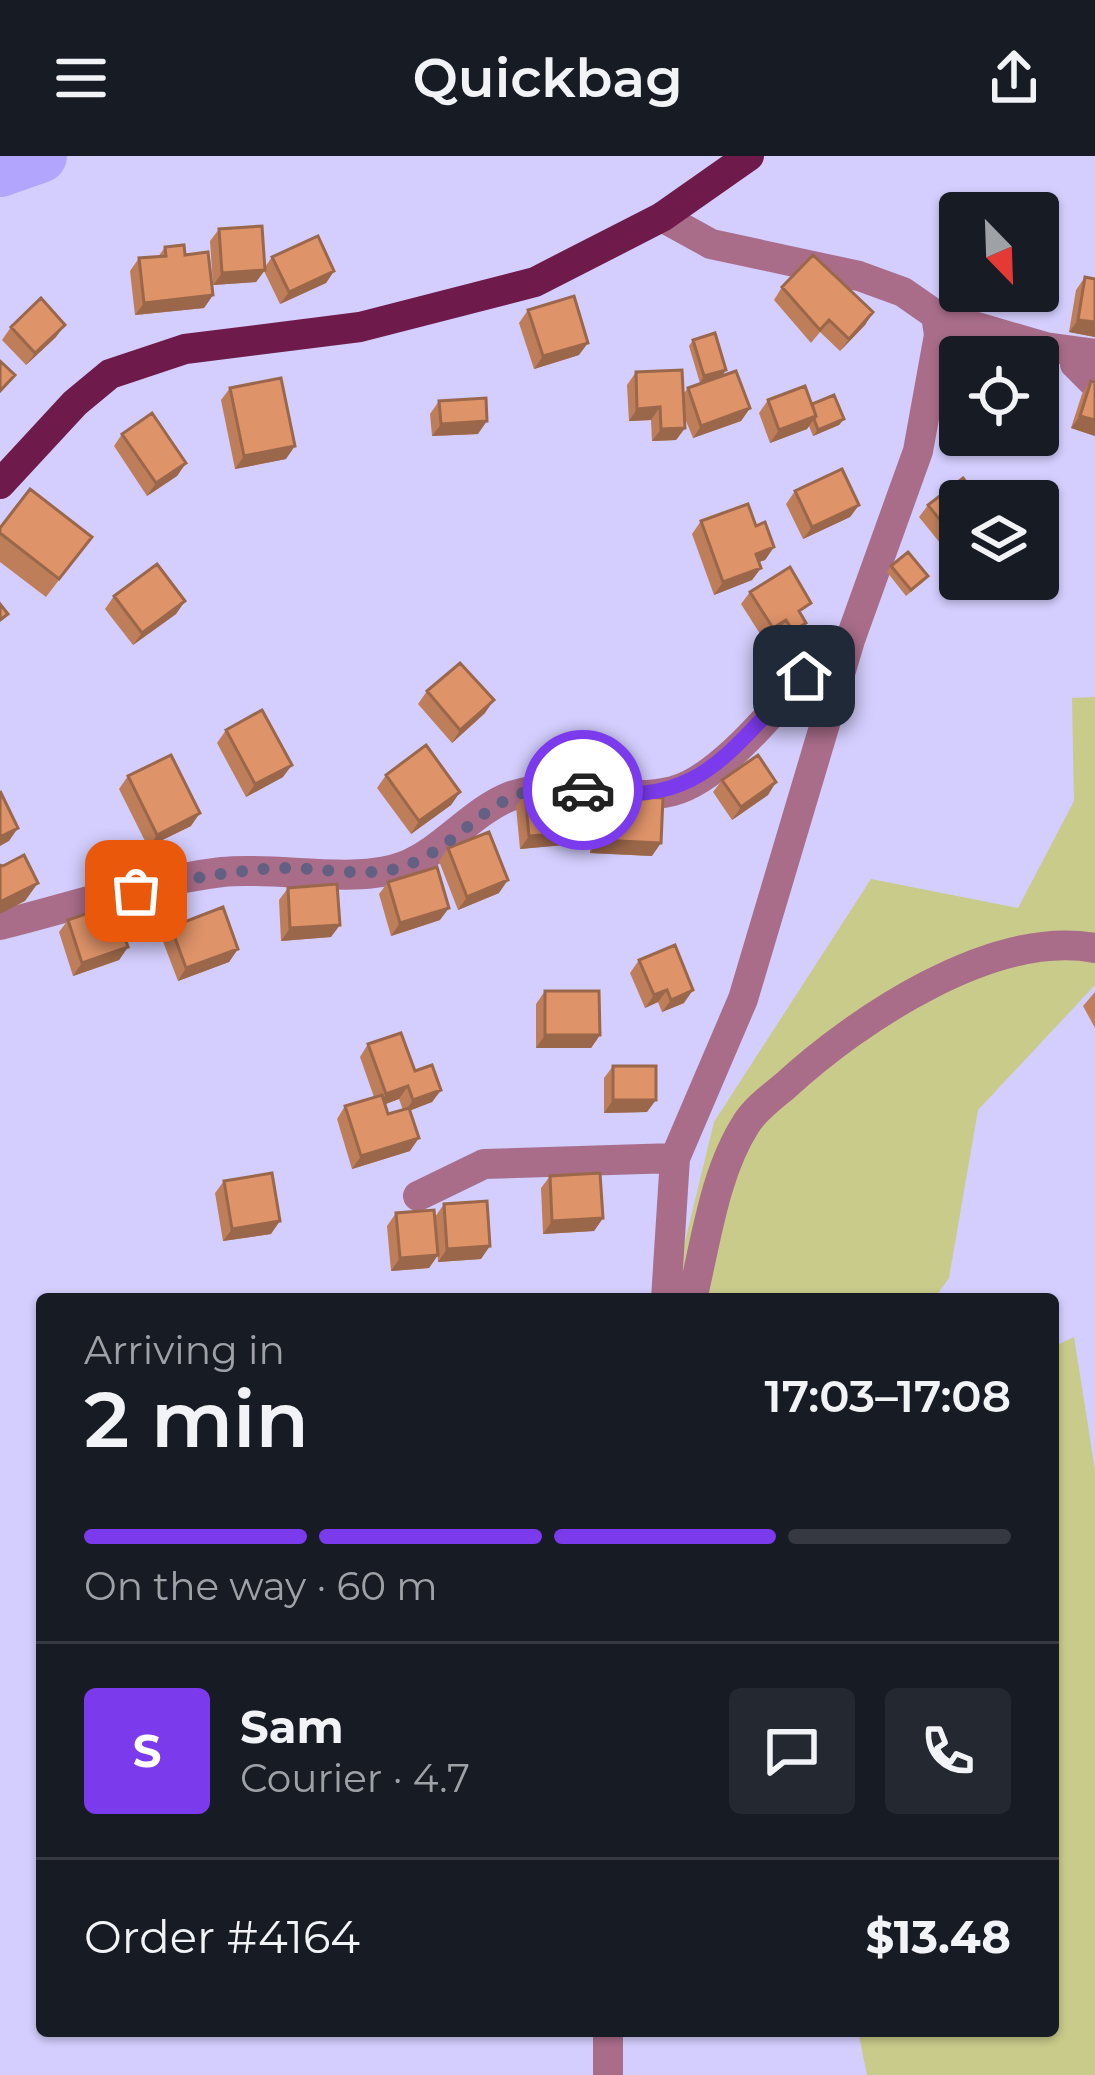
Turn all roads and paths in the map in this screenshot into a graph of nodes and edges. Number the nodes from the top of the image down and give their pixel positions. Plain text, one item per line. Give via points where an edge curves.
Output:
1 (749, 156) edge
2 (662, 217) junction
3 (937, 315) junction
4 (1085, 352) edge
5 (1095, 384) edge
6 (0, 484) edge
7 (850, 640) junction
8 (0, 925) edge
9 (1095, 948) edge
10 (675, 1158) junction
11 (418, 1196) dead end
12 (666, 1293) edge
13 (694, 1293) edge
14 (608, 2037) edge
15 (608, 2075) edge

1 - 2 main road
2 - 3 street via 711,244 860,276
2 - 6 main road via 535,282 360,327 185,349 110,374
3 - 4 street
3 - 7 street via 918,451
4 - 5 street via 1075,364
7 - 8 street via 828,652 722,763 674,791 557,785 507,797 403,866 219,872
7 - 10 street via 742,999
9 - 13 street via 1019,951 910,994 826,1048 747,1121 725,1167
10 - 11 street via 484,1164
10 - 12 street
14 - 15 street

